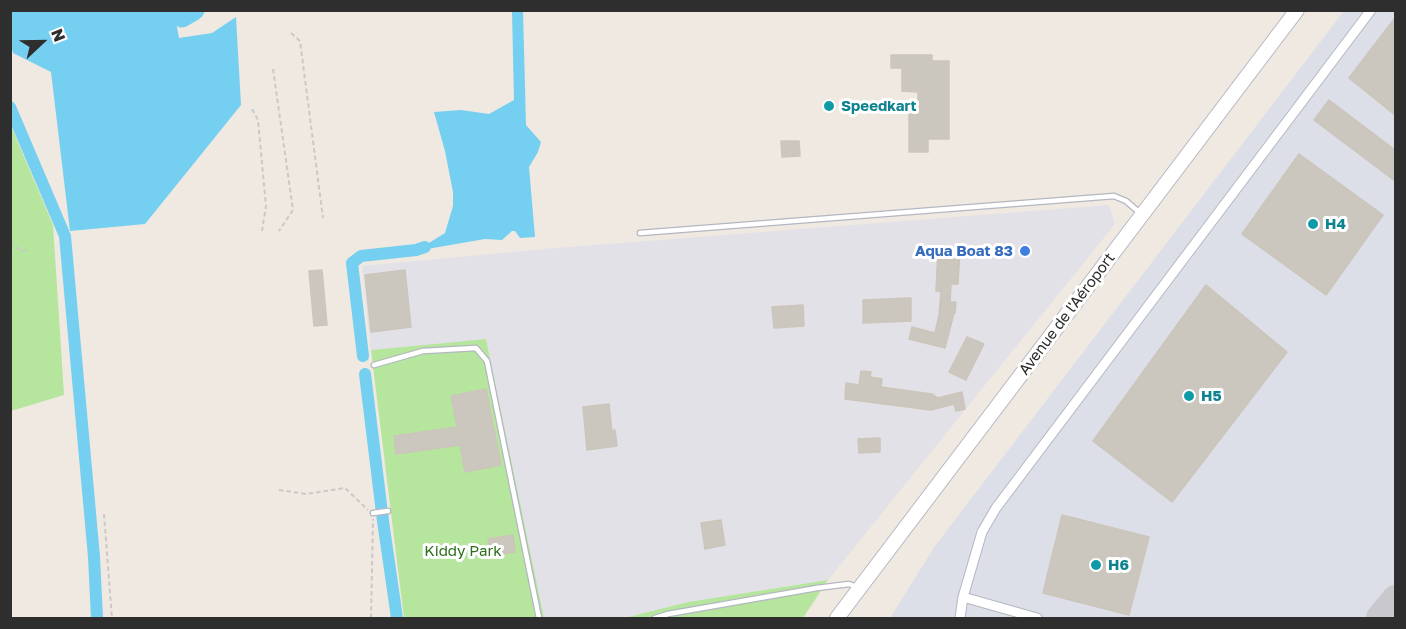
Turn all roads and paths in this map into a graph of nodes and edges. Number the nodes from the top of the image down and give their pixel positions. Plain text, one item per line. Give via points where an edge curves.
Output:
1 (1298, 10) edge
2 (1371, 10) edge
3 (291, 33) dead end
4 (273, 69) dead end
5 (252, 109) dead end
6 (1143, 215) junction
7 (323, 218) dead end
8 (262, 231) dead end
9 (279, 231) dead end
10 (640, 233) dead end
11 (10, 243) edge
12 (30, 250) dead end
13 (374, 365) dead end
14 (279, 490) dead end
15 (388, 511) dead end
16 (373, 513) junction
17 (104, 514) dead end
18 (860, 588) junction
19 (963, 597) junction
20 (112, 618) edge
21 (371, 618) edge
22 (539, 618) edge
23 (655, 618) edge
24 (837, 618) edge
25 (960, 618) edge
26 (1037, 618) edge

1 - 6 main road, Avenue de l'Aéroport
2 - 19 street via 996,508 982,532
3 - 7 path via 300,41
4 - 9 path via 293,210
5 - 8 path via 258,120 266,206
6 - 10 lane via 1114,196
6 - 18 main road, Avenue de l'Aéroport
11 - 12 path via 21,251
13 - 22 lane via 423,351 476,348 487,361
14 - 16 path via 306,494 345,488
15 - 16 lane
16 - 21 path
17 - 20 path
18 - 23 lane via 849,584 817,588
18 - 24 main road, Avenue de l'Aéroport
19 - 25 street
19 - 26 street

